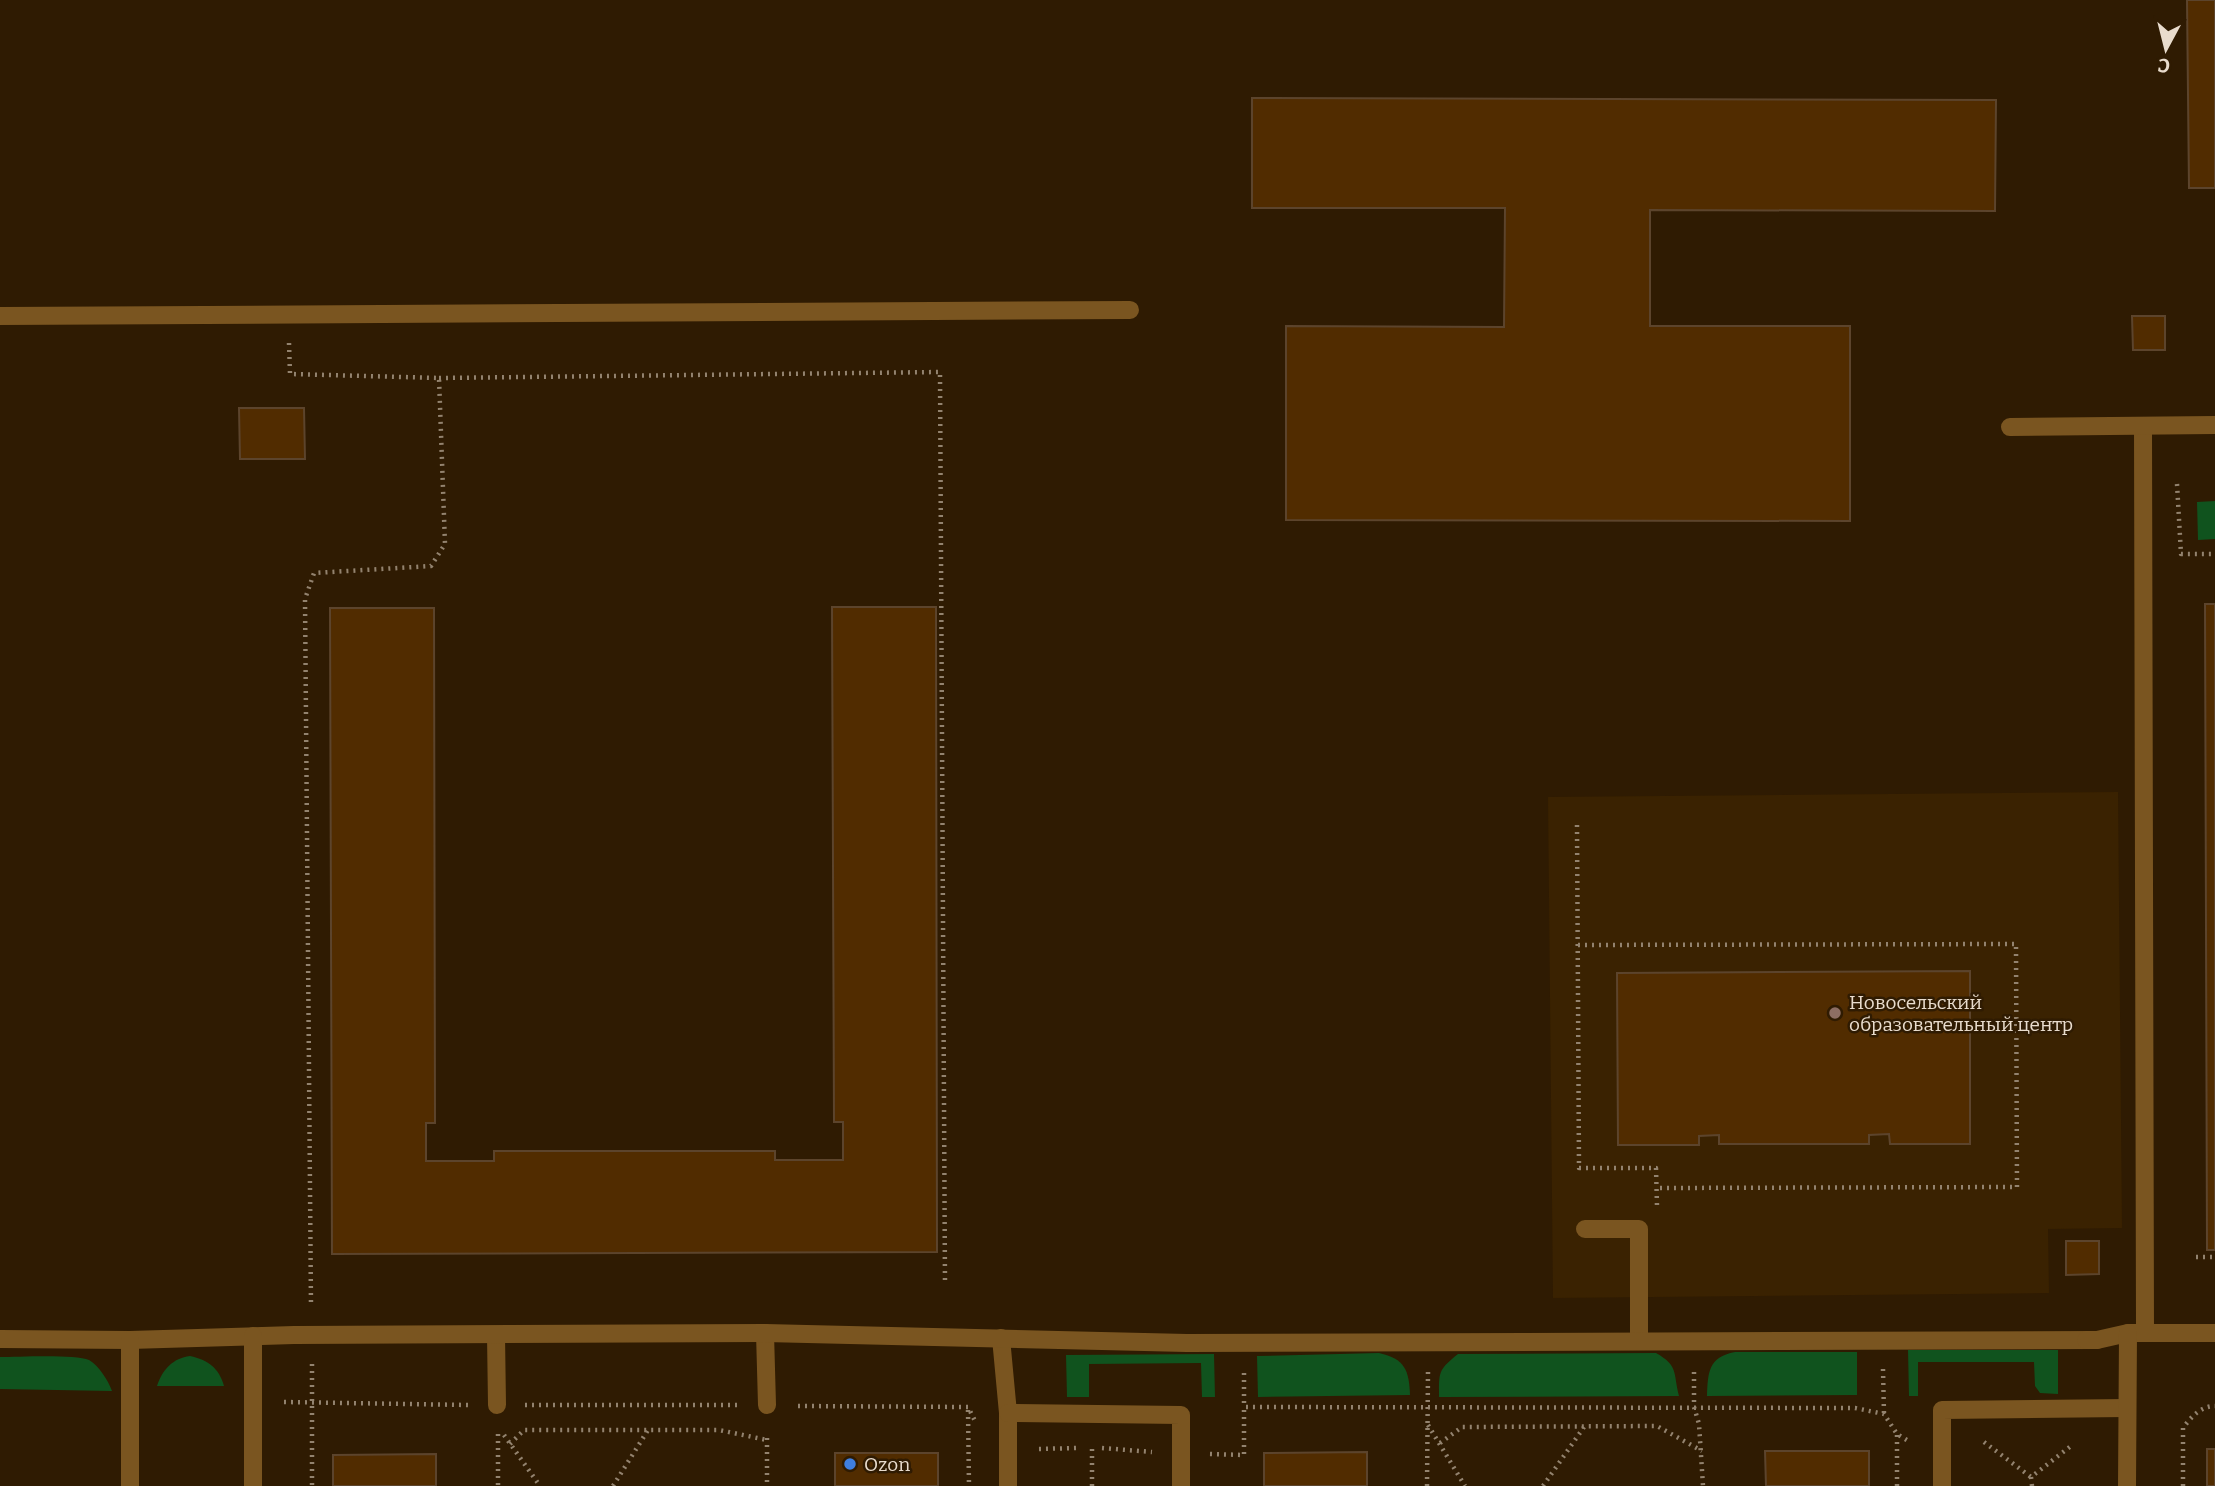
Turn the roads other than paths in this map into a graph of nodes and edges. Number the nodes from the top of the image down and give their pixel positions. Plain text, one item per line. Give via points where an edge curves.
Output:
1 (1130, 310) dead end
2 (0, 316) edge
3 (2215, 425) edge
4 (2143, 426) junction
5 (2010, 427) dead end
6 (1585, 1229) dead end
7 (765, 1332) junction
8 (2137, 1333) junction
9 (2215, 1333) edge
10 (496, 1335) junction
11 (253, 1336) junction
12 (1001, 1338) junction
13 (0, 1339) edge
14 (130, 1340) junction
15 (1639, 1341) junction
16 (497, 1405) road end
17 (767, 1405) road end
18 (2127, 1408) junction
19 (1007, 1413) junction
20 (130, 1486) edge
21 (253, 1486) edge
22 (1008, 1486) edge
23 (1181, 1486) edge
24 (1942, 1486) edge
25 (2127, 1486) edge

1 - 2 lane
3 - 4 lane
4 - 5 lane
4 - 8 lane
6 - 15 lane via 1639,1229
7 - 10 lane
7 - 12 lane
7 - 17 lane
8 - 9 lane
8 - 15 lane via 2097,1340
8 - 18 lane
10 - 11 lane
10 - 16 lane
11 - 14 lane
11 - 21 lane
12 - 15 lane
12 - 19 lane
13 - 14 lane
14 - 20 lane
18 - 24 lane via 1942,1410
18 - 25 lane
19 - 22 lane
19 - 23 lane via 1181,1415

